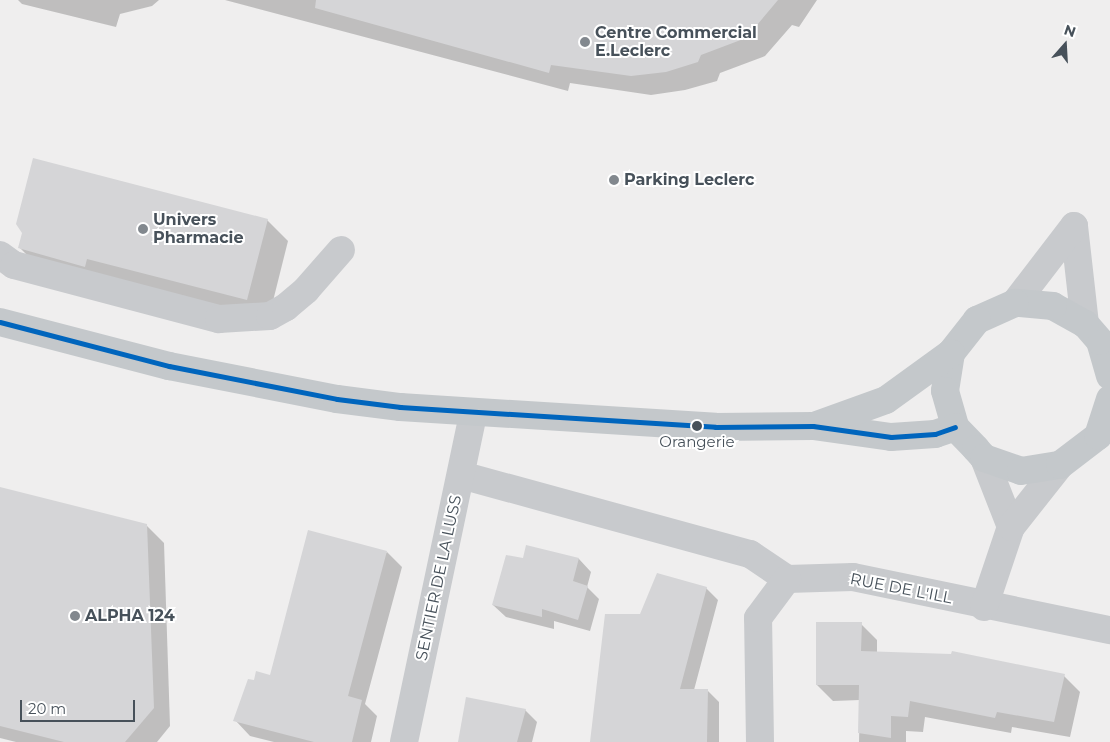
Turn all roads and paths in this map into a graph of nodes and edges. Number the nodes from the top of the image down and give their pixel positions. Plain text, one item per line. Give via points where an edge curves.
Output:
1 (341, 250) dead end
2 (0, 255) edge
3 (1015, 303) junction
4 (0, 322) edge
5 (1098, 337) edge
6 (951, 353) junction
7 (1110, 376) edge
8 (1110, 399) edge
9 (473, 414) junction
10 (813, 426) junction
11 (955, 427) junction
12 (1104, 434) edge
13 (984, 458) junction
14 (1060, 465) junction
15 (461, 475) junction
16 (1011, 527) junction
17 (787, 580) junction
18 (984, 606) junction
19 (1110, 630) edge
20 (404, 742) edge
21 (760, 742) edge

1 - 2 street via 306,290 270,316 219,319 14,265
3 - 5 main road via 1053,306
3 - 5 street via 1074,226
3 - 6 main road via 977,320
4 - 9 main road via 170,366 338,399
5 - 7 main road
6 - 10 main road via 886,400
6 - 11 main road via 945,391
8 - 12 main road
9 - 10 main road via 715,427
9 - 15 street, SENTIER DE LA LUSS
10 - 11 main road via 891,437 935,434
11 - 13 main road
12 - 14 main road
13 - 14 main road via 1021,471
13 - 16 street
14 - 16 street
15 - 17 street via 750,554
15 - 20 street, SENTIER DE LA LUSS
16 - 18 street
17 - 18 street, RUE DE L'ILL via 853,577
17 - 21 street via 758,618
18 - 19 street, RUE DE L'ILL

